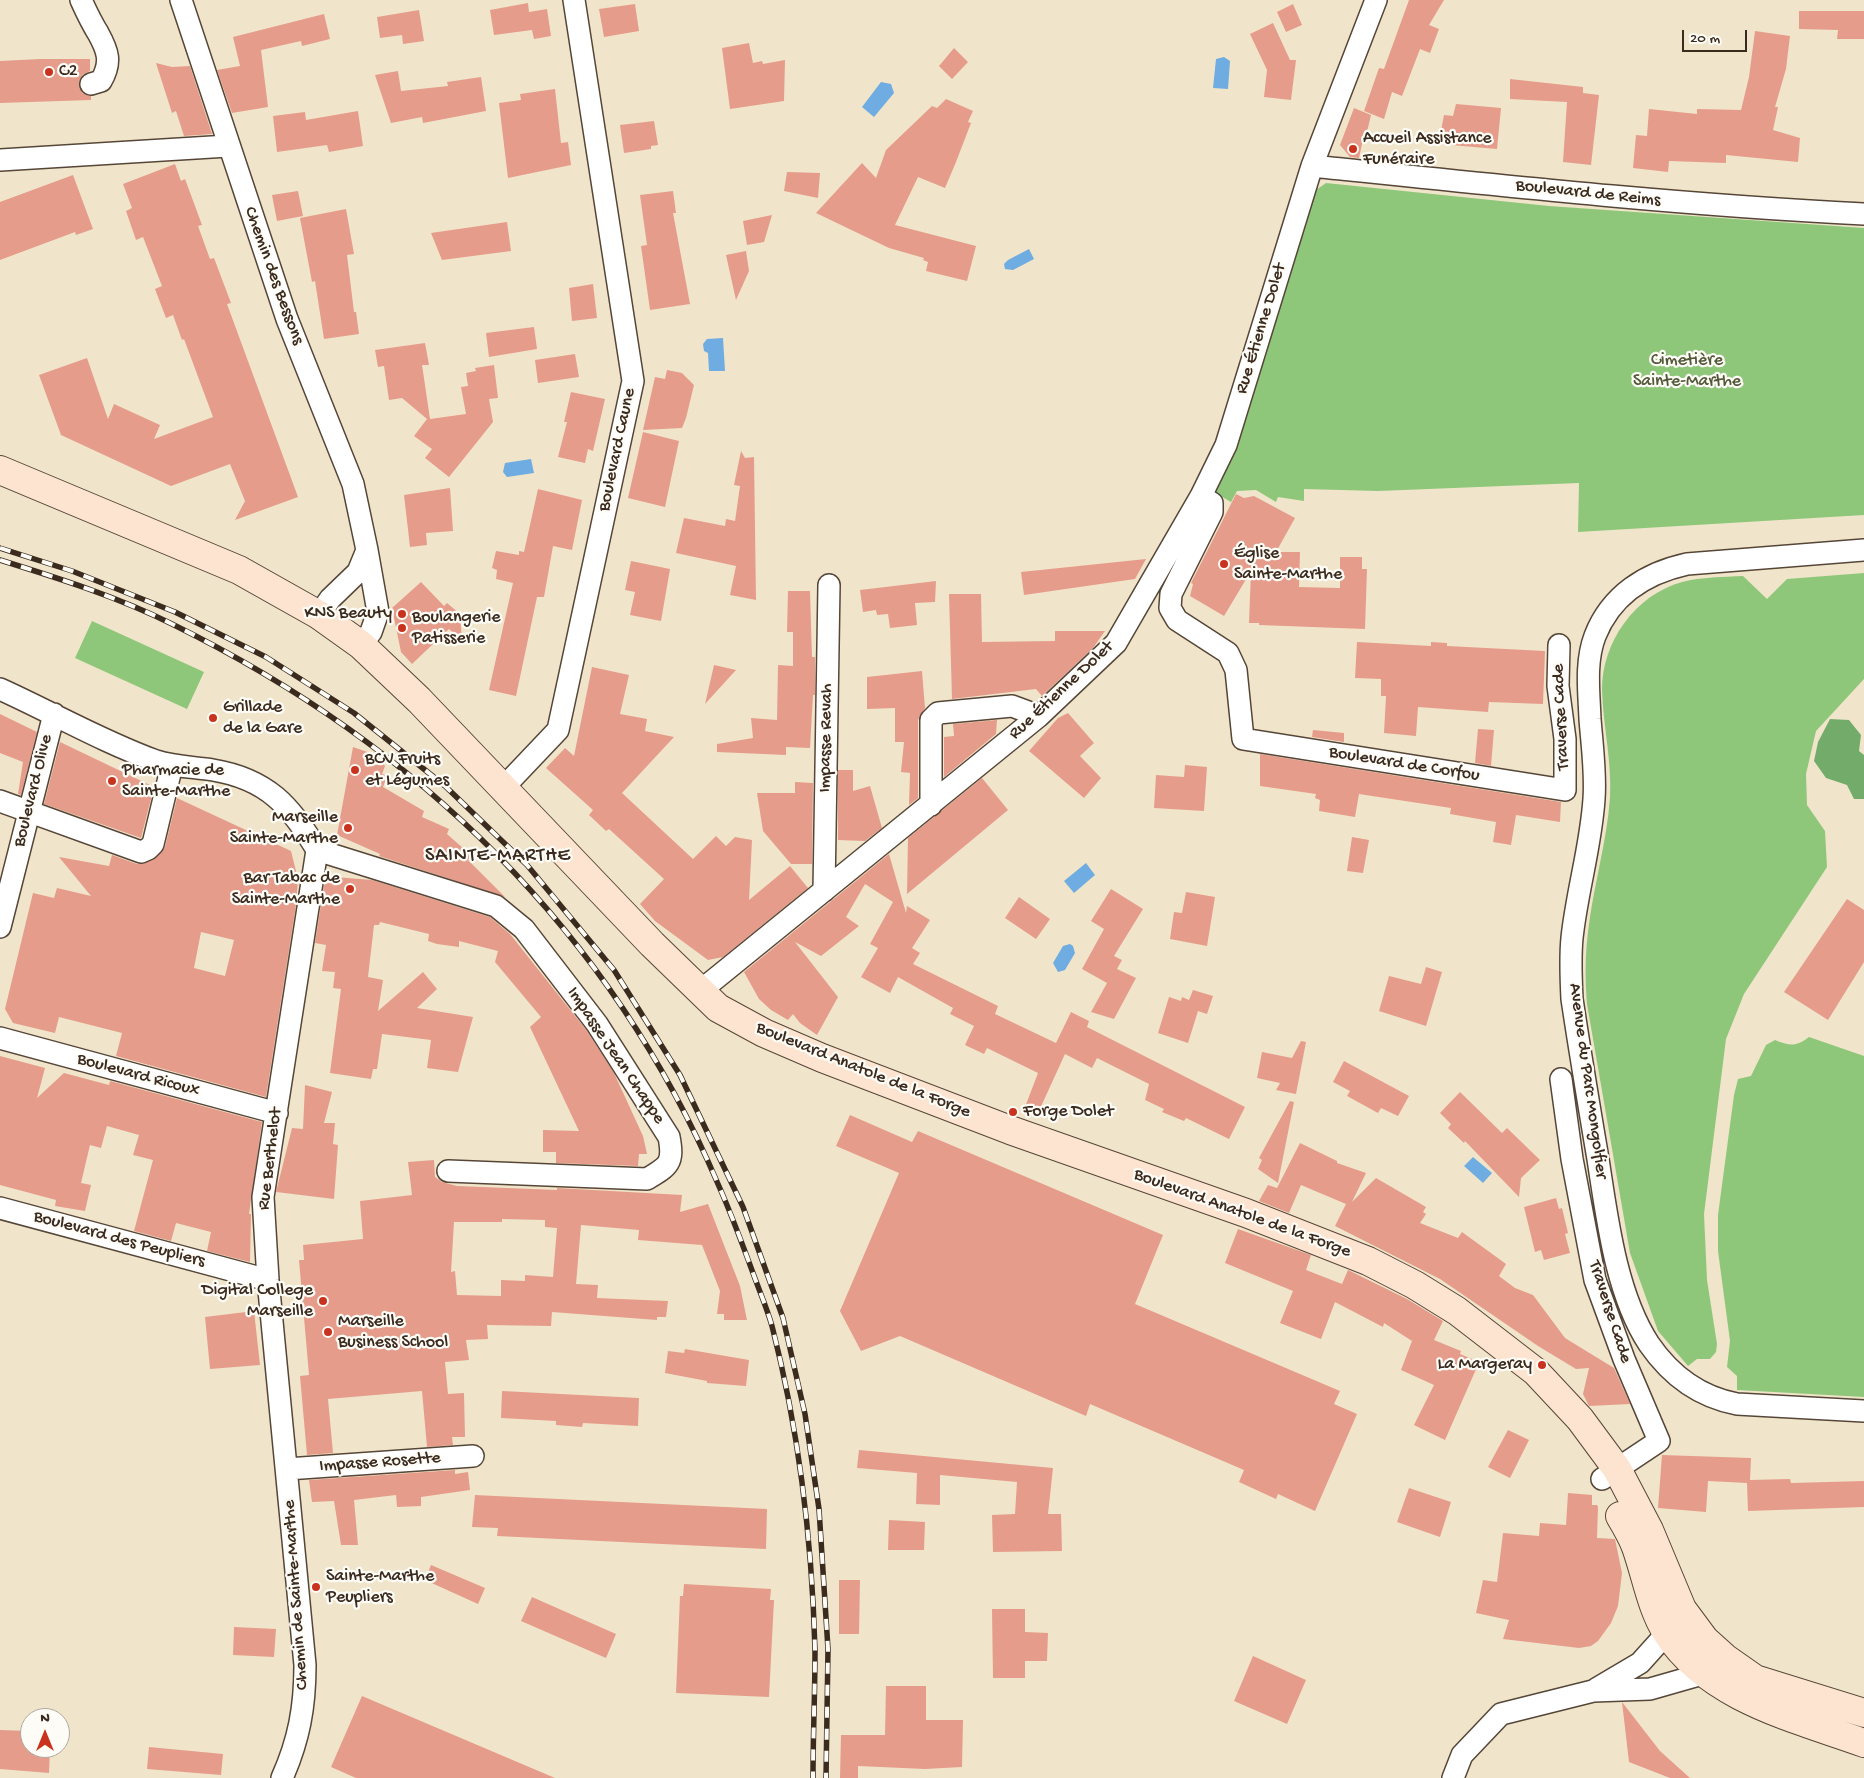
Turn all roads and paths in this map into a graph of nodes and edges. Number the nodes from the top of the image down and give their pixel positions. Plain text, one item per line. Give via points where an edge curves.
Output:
1 (81, 0) edge
2 (181, 0) edge
3 (574, 0) edge
4 (1376, 0) edge
5 (91, 84) dead end
6 (228, 146) junction
7 (0, 160) edge
8 (1312, 166) junction
9 (1864, 214) edge
10 (0, 470) edge
11 (1200, 496) junction
12 (368, 550) junction
13 (1864, 550) edge
14 (829, 585) dead end
15 (319, 615) junction
16 (361, 645) junction
17 (1559, 645) dead end
18 (0, 689) edge
19 (54, 714) junction
20 (1039, 716) junction
21 (172, 765) junction
22 (502, 789) junction
23 (1566, 790) joint
24 (0, 801) edge
25 (931, 805) junction
26 (28, 811) junction
27 (317, 850) junction
28 (824, 891) junction
29 (0, 927) edge
30 (699, 992) junction
31 (0, 1038) edge
32 (1561, 1079) dead end
33 (277, 1113) junction
34 (448, 1171) dead end
35 (0, 1208) edge
36 (268, 1280) junction
37 (1864, 1411) edge
38 (473, 1456) dead end
39 (287, 1469) junction
40 (1609, 1474) junction
41 (1678, 1626) junction
42 (1715, 1666) junction
43 (1594, 1691) junction
44 (1864, 1713) edge
45 (1864, 1742) edge
46 (282, 1778) edge
47 (1453, 1778) edge

1 - 5 street via 104,41 109,61 101,81
2 - 6 street, Chemin des Bessons
3 - 22 street, Boulevard Caune via 633,381 558,730
4 - 8 street, Rue Étienne Dolet
6 - 7 street
6 - 12 street, Chemin des Bessons via 287,319 353,484
8 - 9 street, Boulevard de Reims via 1618,198
8 - 11 street, Rue Étienne Dolet via 1226,445
10 - 15 main road, Boulevard Anatole de la Forge via 222,562
11 - 20 street, Rue Étienne Dolet via 1116,643
11 - 23 street, Boulevard de Corfou via 1214,507 1171,594 1170,608 1177,620 1228,653 1236,670 1243,739
12 - 15 street via 358,572 330,599
12 - 16 street, Chemin des Bessons via 378,612 371,632
13 - 37 street, Avenue du Parc Mongolfier via 1687,564 1648,576 1617,600 1595,636 1590,660 1594,797 1570,965 1572,999 1607,1218 1623,1284 1649,1344 1663,1362 1692,1388 1722,1401
14 - 28 street, Impasse Revah
15 - 16 main road, Boulevard Anatole de la Forge
16 - 22 main road, Boulevard Anatole de la Forge via 419,700
17 - 23 street, Traverse Cade via 1558,686 1566,739
18 - 19 street
19 - 21 street via 149,758
19 - 26 street, Boulevard Olive
20 - 25 street, Rue Étienne Dolet
20 - 25 street via 1012,706 938,713 932,720
21 - 26 street via 153,844 141,852
21 - 27 street via 226,773 271,793 299,819
22 - 30 main road, Boulevard Anatole de la Forge
24 - 26 street
25 - 28 street, Rue Étienne Dolet
26 - 29 street, Boulevard Olive
27 - 33 street, Rue Berthelot
27 - 34 street, Impasse Jean Chappe via 496,906 524,928 598,1024 669,1137 672,1155 666,1168 647,1178
28 - 30 street, Rue Étienne Dolet
30 - 40 main road, Boulevard Anatole de la Forge via 726,1012 764,1033 822,1058 1010,1130 1246,1213 1368,1261 1416,1285 1457,1311 1536,1372 1580,1419
31 - 33 street, Boulevard Ricoux
32 - 40 street, Traverse Cade via 1594,1280 1659,1441
33 - 36 street, Rue Berthelot via 263,1197
35 - 36 street, Boulevard des Peupliers
36 - 39 street, Rue Berthelot
38 - 39 street, Impasse Rosette
39 - 46 street, Chemin de Sainte-Marthe via 305,1697 295,1749
40 - 41 main road, Boulevard Anatole de la Forge via 1642,1567
40 - 41 main road, Boulevard Anatole de la Forge via 1649,1530 1678,1600
41 - 42 main road via 1688,1658
41 - 43 street via 1640,1662
42 - 43 street via 1650,1689
42 - 44 main road
42 - 45 main road via 1744,1699
43 - 47 street via 1500,1714 1462,1755

